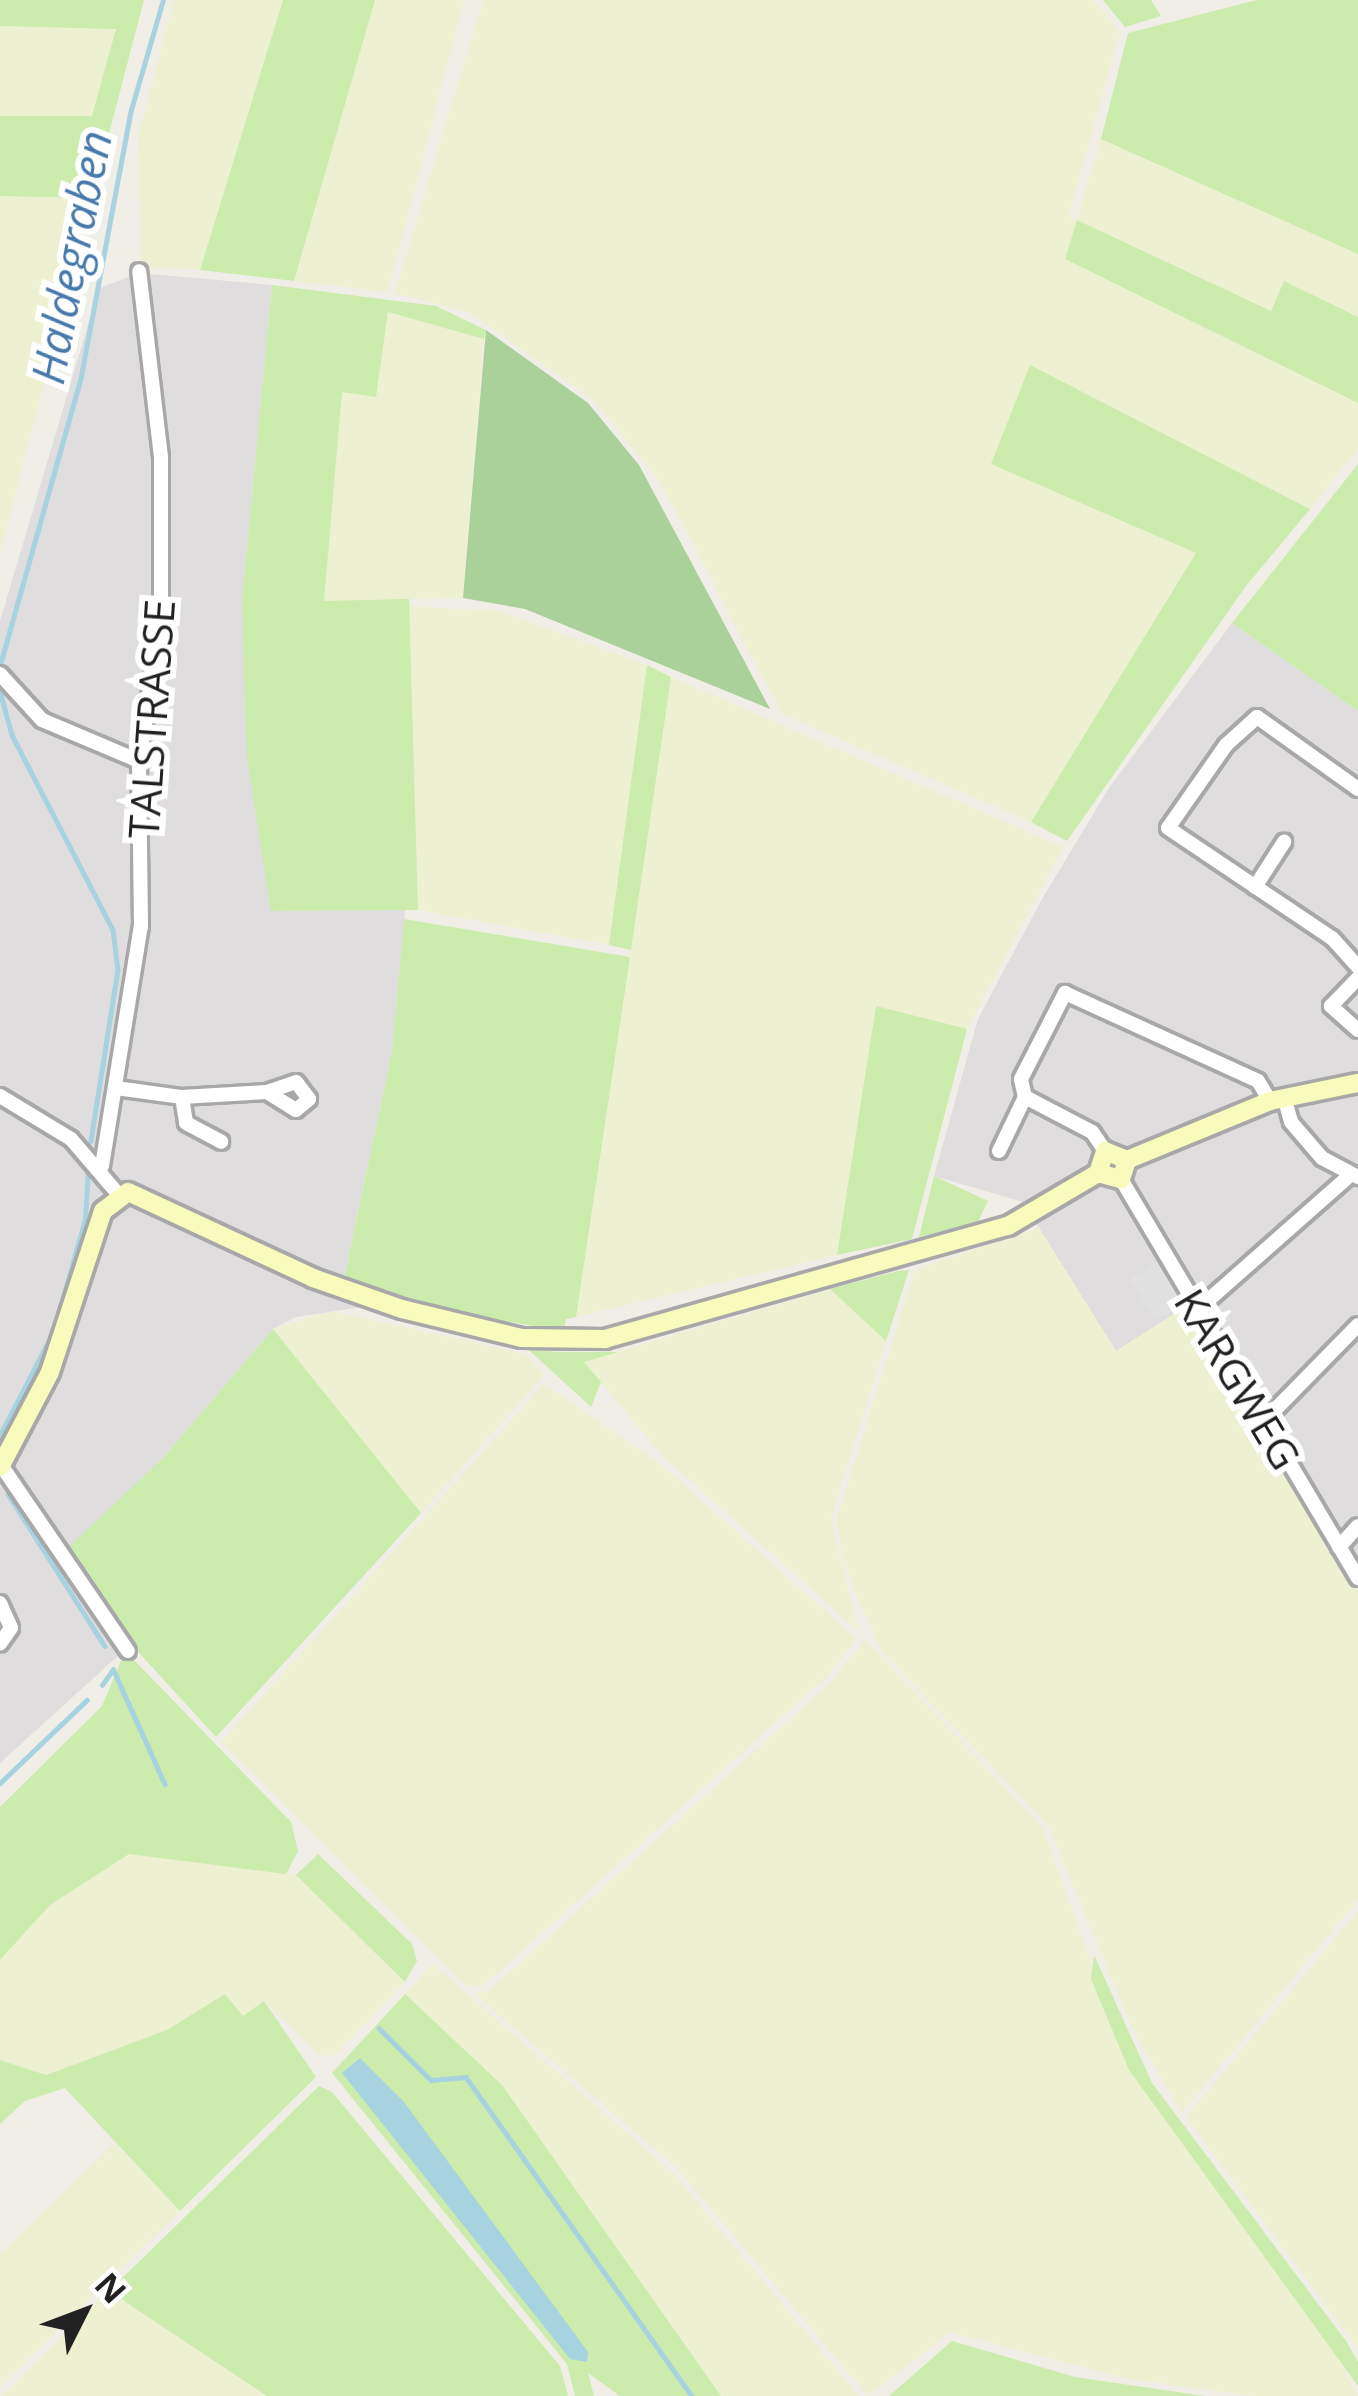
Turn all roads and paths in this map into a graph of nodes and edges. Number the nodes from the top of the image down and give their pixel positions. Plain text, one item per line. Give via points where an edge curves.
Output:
1 (139, 271) dead end
2 (0, 674) edge
3 (139, 761) junction
4 (1358, 789) edge
5 (1284, 842) dead end
6 (1255, 887) junction
7 (1358, 967) edge
8 (1358, 978) edge
9 (1358, 1030) edge
10 (1358, 1083) edge
11 (116, 1088) junction
12 (267, 1092) dead end
13 (0, 1096) edge
14 (182, 1097) junction
15 (1025, 1097) junction
16 (1277, 1099) junction
17 (221, 1142) dead end
18 (999, 1151) dead end
19 (1105, 1151) junction
20 (102, 1166) junction
21 (1124, 1169) junction
22 (1098, 1174) junction
23 (1353, 1177) edge
24 (119, 1195) junction
25 (1196, 1311) junction
26 (1358, 1324) edge
27 (1264, 1421) junction
28 (1, 1466) edge
29 (1358, 1526) edge
30 (1339, 1547) junction
31 (1358, 1578) edge
32 (0, 1603) edge
33 (0, 1644) edge
34 (128, 1651) dead end

1 - 3 street, TALSTRASSE via 164,505 161,620
2 - 3 street via 42,720
3 - 11 street, TALSTRASSE via 141,926
4 - 6 street via 1257,717 1226,745 1168,828
5 - 6 street
6 - 7 street via 1332,938
8 - 9 street via 1331,1006
10 - 16 street
11 - 14 street
11 - 20 street, TALSTRASSE
12 - 14 street
13 - 20 street
14 - 17 street via 186,1123
15 - 16 street via 1021,1079 1066,993 1258,1081
15 - 18 street
15 - 19 street via 1092,1132
16 - 21 street
16 - 23 street via 1291,1122
19 - 21 street
19 - 22 street
20 - 24 street
21 - 22 street
21 - 25 street, KARGWEG
22 - 24 street via 1008,1226 914,1254 638,1332 522,1338 363,1296 139,1192
23 - 25 street
24 - 28 street via 103,1211 50,1372
25 - 27 street, KARGWEG
26 - 27 street
27 - 30 street, KARGWEG
28 - 34 street
29 - 30 street
30 - 31 street, KARGWEG
32 - 33 street via 10,1628

